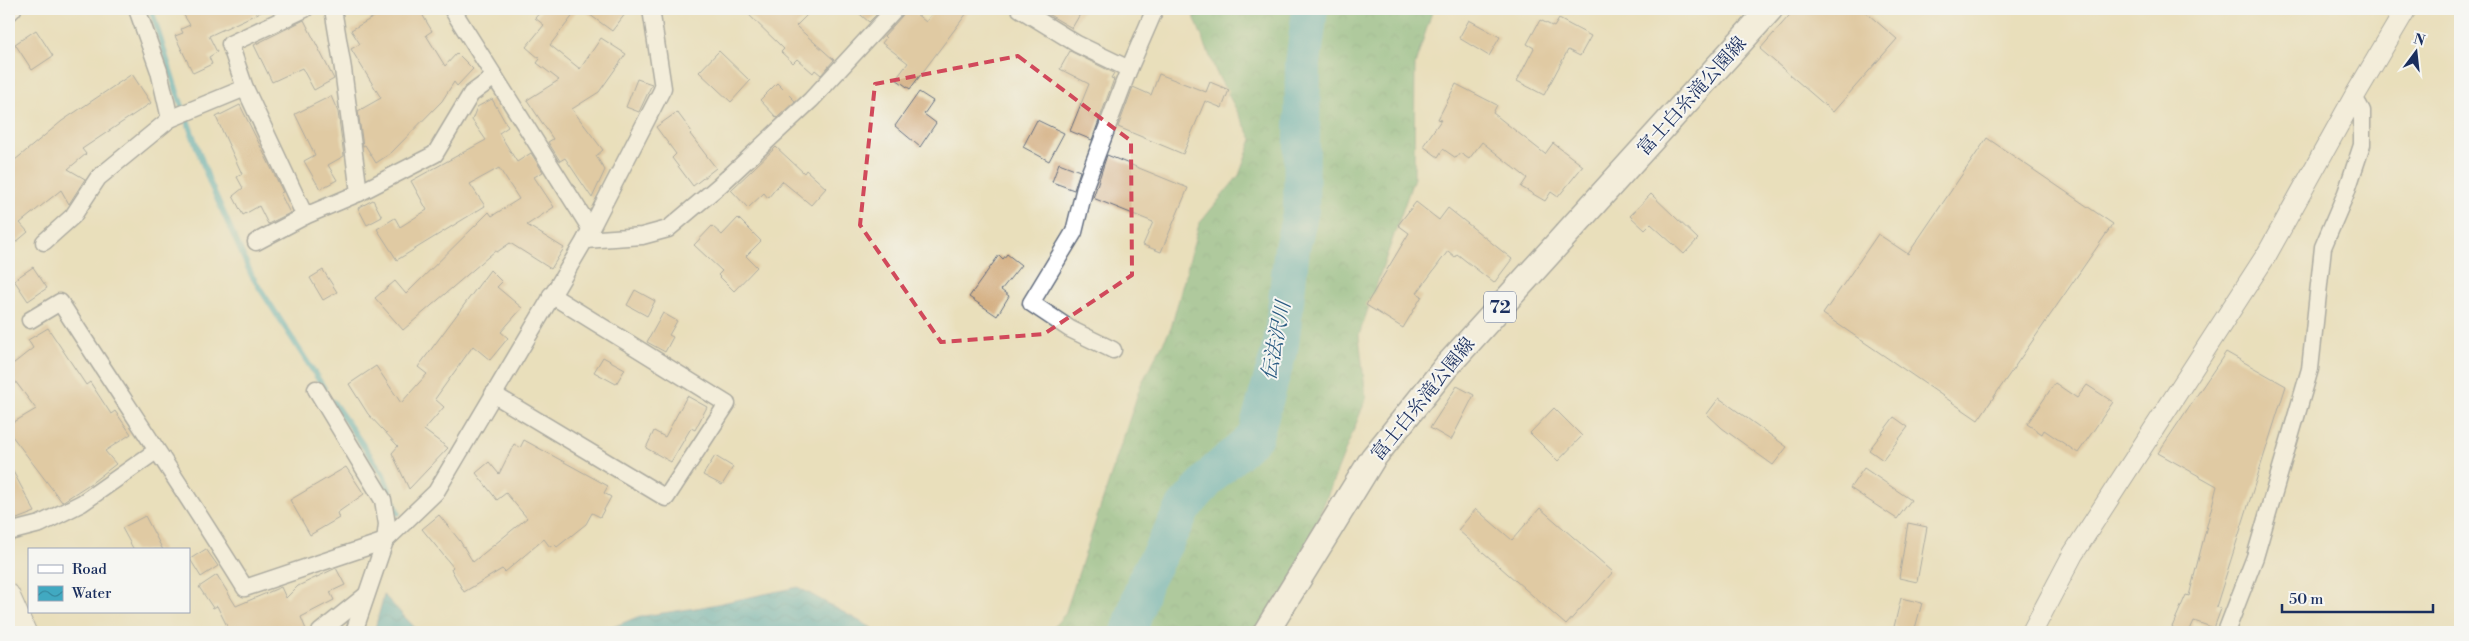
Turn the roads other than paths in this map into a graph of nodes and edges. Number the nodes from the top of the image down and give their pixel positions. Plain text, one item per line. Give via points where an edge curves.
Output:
1 (13, 9) edge
2 (137, 9) edge
3 (305, 9) edge
4 (333, 9) edge
5 (452, 9) edge
6 (651, 9) edge
7 (894, 9) edge
8 (1020, 9) edge
9 (1155, 9) edge
10 (1770, 9) edge
11 (2406, 9) edge
12 (9, 13) edge
13 (1129, 69) junction
14 (494, 77) junction
15 (244, 88) junction
16 (2354, 97) junction
17 (170, 119) junction
18 (359, 193) junction
19 (305, 216) junction
20 (587, 234) junction
21 (44, 242) dead end
22 (256, 242) dead end
23 (551, 294) junction
24 (30, 320) dead end
25 (1113, 350) dead end
26 (316, 389) dead end
27 (493, 394) junction
28 (156, 451) junction
29 (9, 532) edge
30 (385, 541) junction
31 (9, 594) edge
32 (365, 596) junction
33 (26, 632) edge
34 (320, 632) edge
35 (354, 632) edge
36 (1266, 632) edge
37 (2032, 632) edge
38 (2226, 632) edge

1 - 12 street
2 - 17 street via 159,71
3 - 15 street via 230,44
4 - 18 street
5 - 14 street
6 - 20 street via 663,88
7 - 20 street via 811,100 668,229 642,236
8 - 13 street via 1077,44
9 - 13 street
10 - 36 main road, 富士白糸滝公園線 / 72 via 1410,410 1373,458
11 - 16 street
13 - 25 street via 1086,183 1074,232 1032,303 1070,329
14 - 18 street via 471,94 435,154
14 - 20 street
15 - 17 street
15 - 19 street
16 - 37 street via 2267,254 2073,554
16 - 38 street via 2362,111 2362,145 2323,247 2310,369 2255,557
17 - 21 street via 98,178 73,216
18 - 19 street
19 - 22 street
20 - 23 street
23 - 27 street
23 - 27 street via 727,404 666,498
24 - 28 street via 60,302
26 - 30 street via 384,500
27 - 30 street via 436,492
28 - 29 street via 82,502 40,524
28 - 30 street via 178,479 245,588
30 - 32 street
31 - 33 street
32 - 34 street
32 - 35 street

